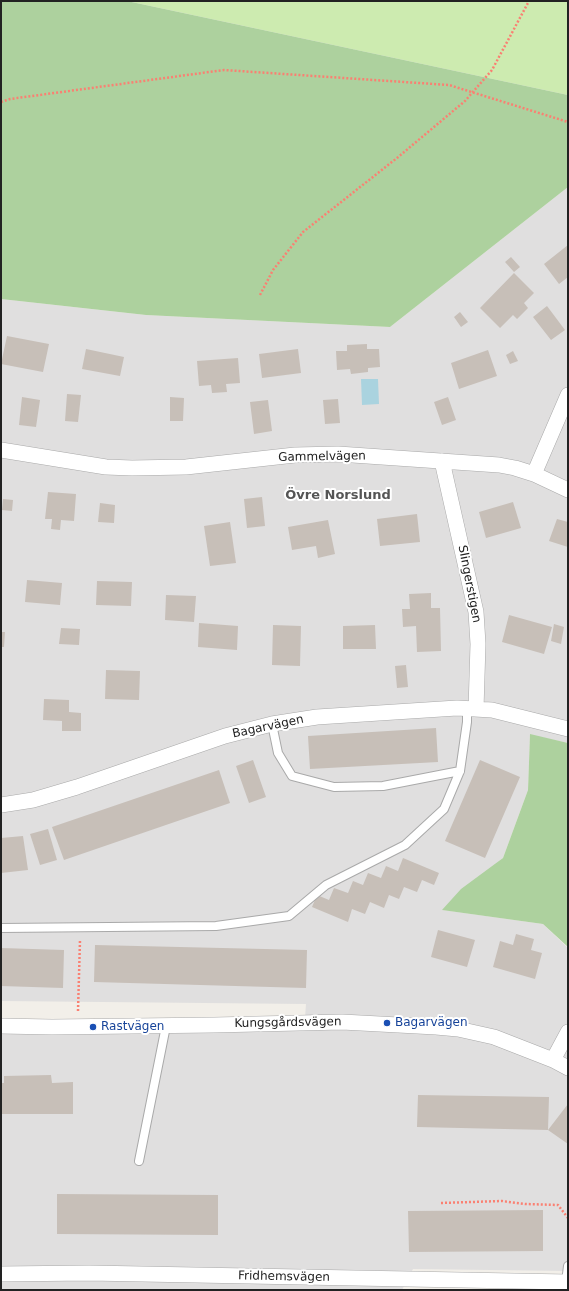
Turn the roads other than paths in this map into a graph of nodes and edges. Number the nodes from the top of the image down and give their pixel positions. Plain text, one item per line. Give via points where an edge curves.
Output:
1 (568, 395) edge
2 (1, 450) edge
3 (442, 461) junction
4 (534, 474) junction
5 (568, 490) edge
6 (471, 709) junction
7 (272, 724) junction
8 (568, 729) edge
9 (460, 771) junction
10 (1, 805) edge
11 (1, 928) edge
12 (1, 1026) edge
13 (166, 1026) junction
14 (568, 1032) edge
15 (553, 1060) junction
16 (568, 1068) edge
17 (138, 1161) dead end
18 (568, 1266) edge
19 (1, 1274) edge
20 (567, 1282) edge

1 - 4 street
2 - 3 street, Gammelvägen via 106,467 132,468 186,467 295,455 338,454
3 - 4 street, Gammelvägen via 500,465
3 - 6 street, Slingerstigen via 476,612 478,644
4 - 5 street, Gammelvägen
6 - 7 street, Bagarvägen via 316,717
6 - 8 street, Bagarvägen via 492,710
6 - 9 lane
7 - 9 lane via 278,753 292,776 334,787 383,786
7 - 10 street, Bagarvägen via 225,736 77,787 33,800
9 - 11 lane via 444,809 405,845 326,885 289,916 216,926
12 - 13 street, Kungsgårdsvägen
13 - 15 street, Kungsgårdsvägen via 342,1022 436,1027 494,1037
13 - 17 lane
14 - 15 street
15 - 16 street, Kungsgårdsvägen
18 - 20 lane
19 - 20 street, Fridhemsvägen via 97,1273

